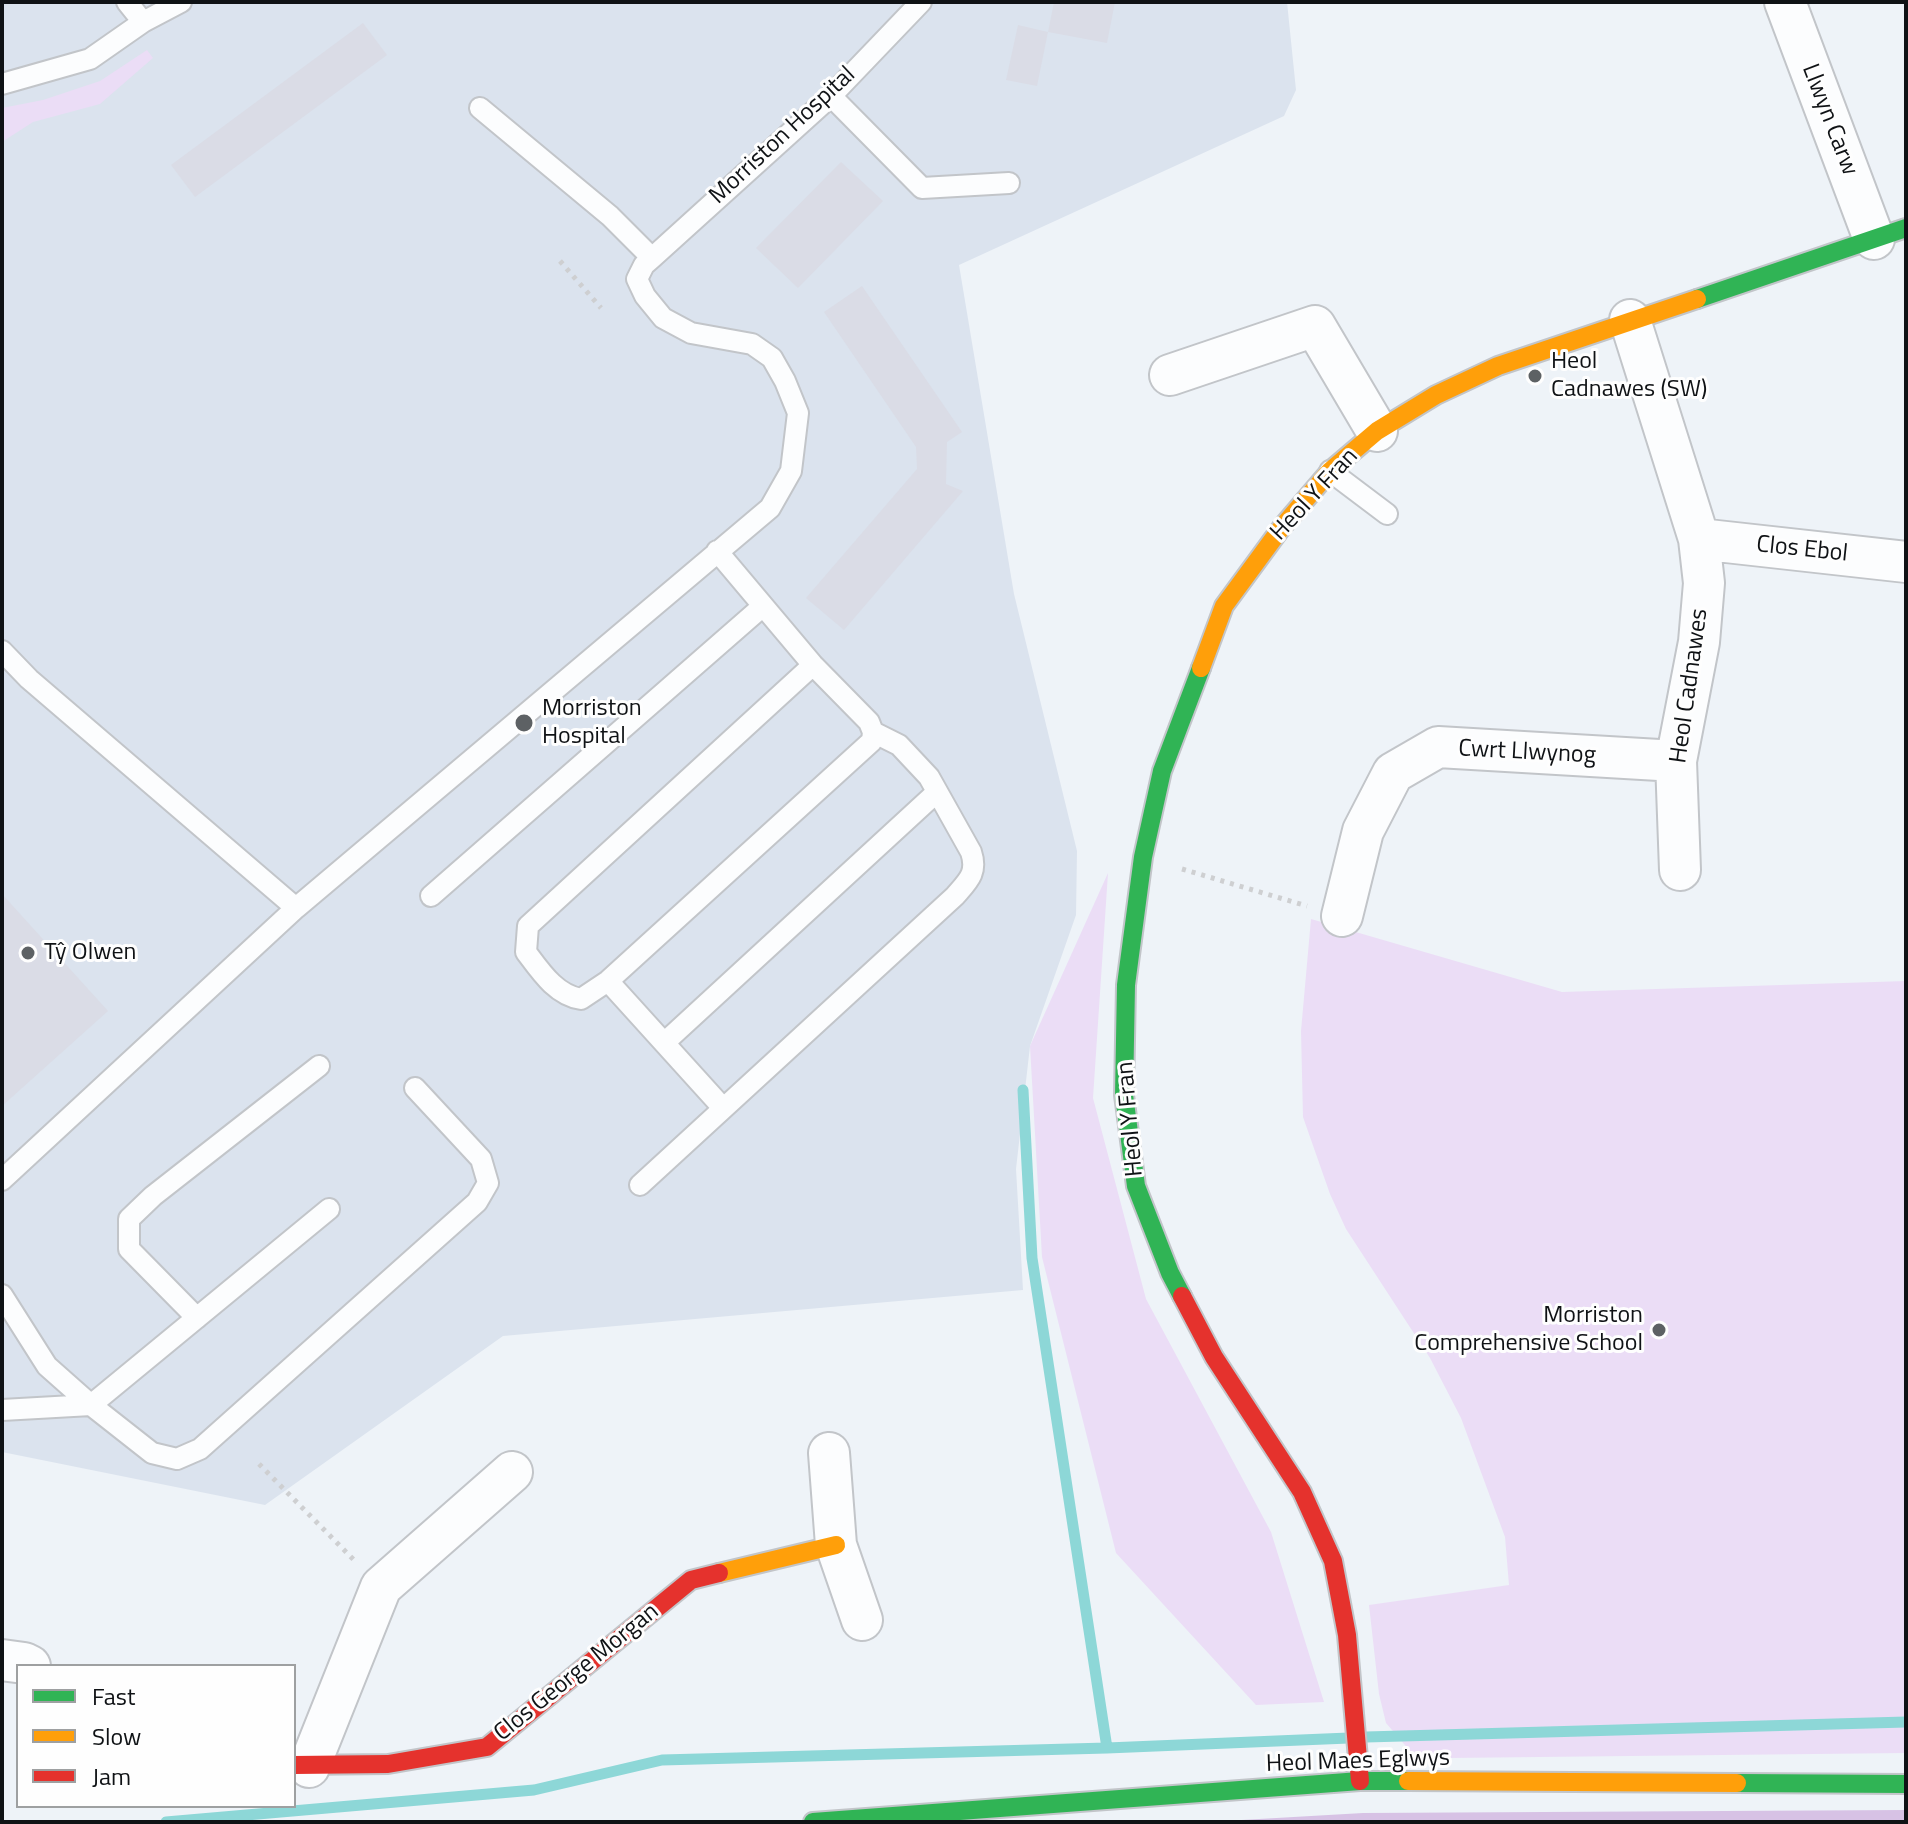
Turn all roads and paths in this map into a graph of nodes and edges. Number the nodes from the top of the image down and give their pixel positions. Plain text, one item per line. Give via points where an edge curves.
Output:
1 (127, 2) edge
2 (181, 2) edge
3 (921, 2) edge
4 (1785, 2) edge
5 (143, 22) junction
6 (2, 84) edge
7 (831, 96) junction
8 (480, 108) dead end
9 (1009, 183) dead end
10 (1890, 233) edge
11 (652, 258) junction
12 (560, 261) dead end
13 (601, 308) dead end
14 (1630, 320) junction
15 (1170, 375) dead end
16 (1377, 431) junction
17 (1330, 471) junction
18 (1387, 514) dead end
19 (1699, 539) junction
20 (717, 551) junction
21 (1906, 562) edge
22 (763, 606) junction
23 (2, 651) edge
24 (813, 665) junction
25 (873, 732) junction
26 (1676, 761) junction
27 (937, 792) junction
28 (1143, 857) junction
29 (1680, 870) dead end
30 (431, 896) dead end
31 (296, 908) junction
32 (1342, 916) joint
33 (608, 981) junction
34 (664, 1043) junction
35 (319, 1066) dead end
36 (415, 1088) dead end
37 (723, 1108) junction
38 (2, 1180) edge
39 (640, 1185) dead end
40 (329, 1209) dead end
41 (2, 1295) edge
42 (197, 1318) junction
43 (91, 1405) junction
44 (2, 1410) edge
45 (829, 1453) dead end
46 (259, 1464) dead end
47 (512, 1472) dead end
48 (836, 1545) junction
49 (381, 1587) junction
50 (862, 1620) dead end
51 (2, 1660) edge
52 (26, 1664) edge
53 (301, 1766) edge
54 (1360, 1781) junction
55 (1906, 1784) edge
56 (813, 1822) edge

1 - 5 lane
2 - 5 lane
3 - 7 lane, Morriston Hospital
4 - 10 street, Llwyn Carw
5 - 6 lane via 90,59
7 - 9 lane via 922,188
7 - 11 lane, Morriston Hospital
8 - 11 lane via 610,216
10 - 14 street, Heol Y Fran
11 - 20 lane via 637,279 663,318 691,333 752,344 772,358 798,413 791,471 770,508
12 - 13 path
14 - 16 street, Heol Y Fran via 1498,366
14 - 19 street, Heol Cadnawes
15 - 16 street, Heol Y Fran via 1315,326
16 - 17 street, Heol Y Fran
17 - 18 lane
17 - 28 street, Heol Y Fran via 1224,606 1162,771
19 - 21 street, Clos Ebol
19 - 26 street, Heol Cadnawes via 1704,583 1699,642
20 - 22 lane
20 - 31 lane
22 - 24 lane
22 - 30 lane
23 - 31 lane
24 - 25 lane
24 - 33 lane via 528,926 526,952 566,996 581,999
25 - 27 lane via 899,745
25 - 33 lane via 872,741
26 - 29 street, Heol Cadnawes
26 - 32 street, Cwrt Llwynog via 1438,747 1393,773 1363,831
27 - 34 lane
27 - 37 lane via 971,852 974,875
28 - 32 path
28 - 54 street, Heol Y Fran via 1126,985 1124,1095 1136,1186 1170,1273 1214,1357 1302,1492 1333,1561 1347,1635
31 - 38 lane
33 - 34 lane
34 - 37 lane
35 - 42 lane via 129,1219 129,1249
36 - 43 lane via 481,1159 488,1183 477,1202 200,1449 177,1459 152,1453
37 - 39 lane
40 - 42 lane
41 - 43 lane via 47,1366
42 - 43 lane
43 - 44 lane
45 - 48 street
46 - 49 path
47 - 49 street, Clos George Morgan
48 - 50 street
48 - 53 street, Clos George Morgan via 691,1580 487,1747 388,1764
49 - 53 street, Clos George Morgan
51 - 52 street
54 - 55 street, Heol Maes Eglwys
54 - 56 street, Heol Maes Eglwys

